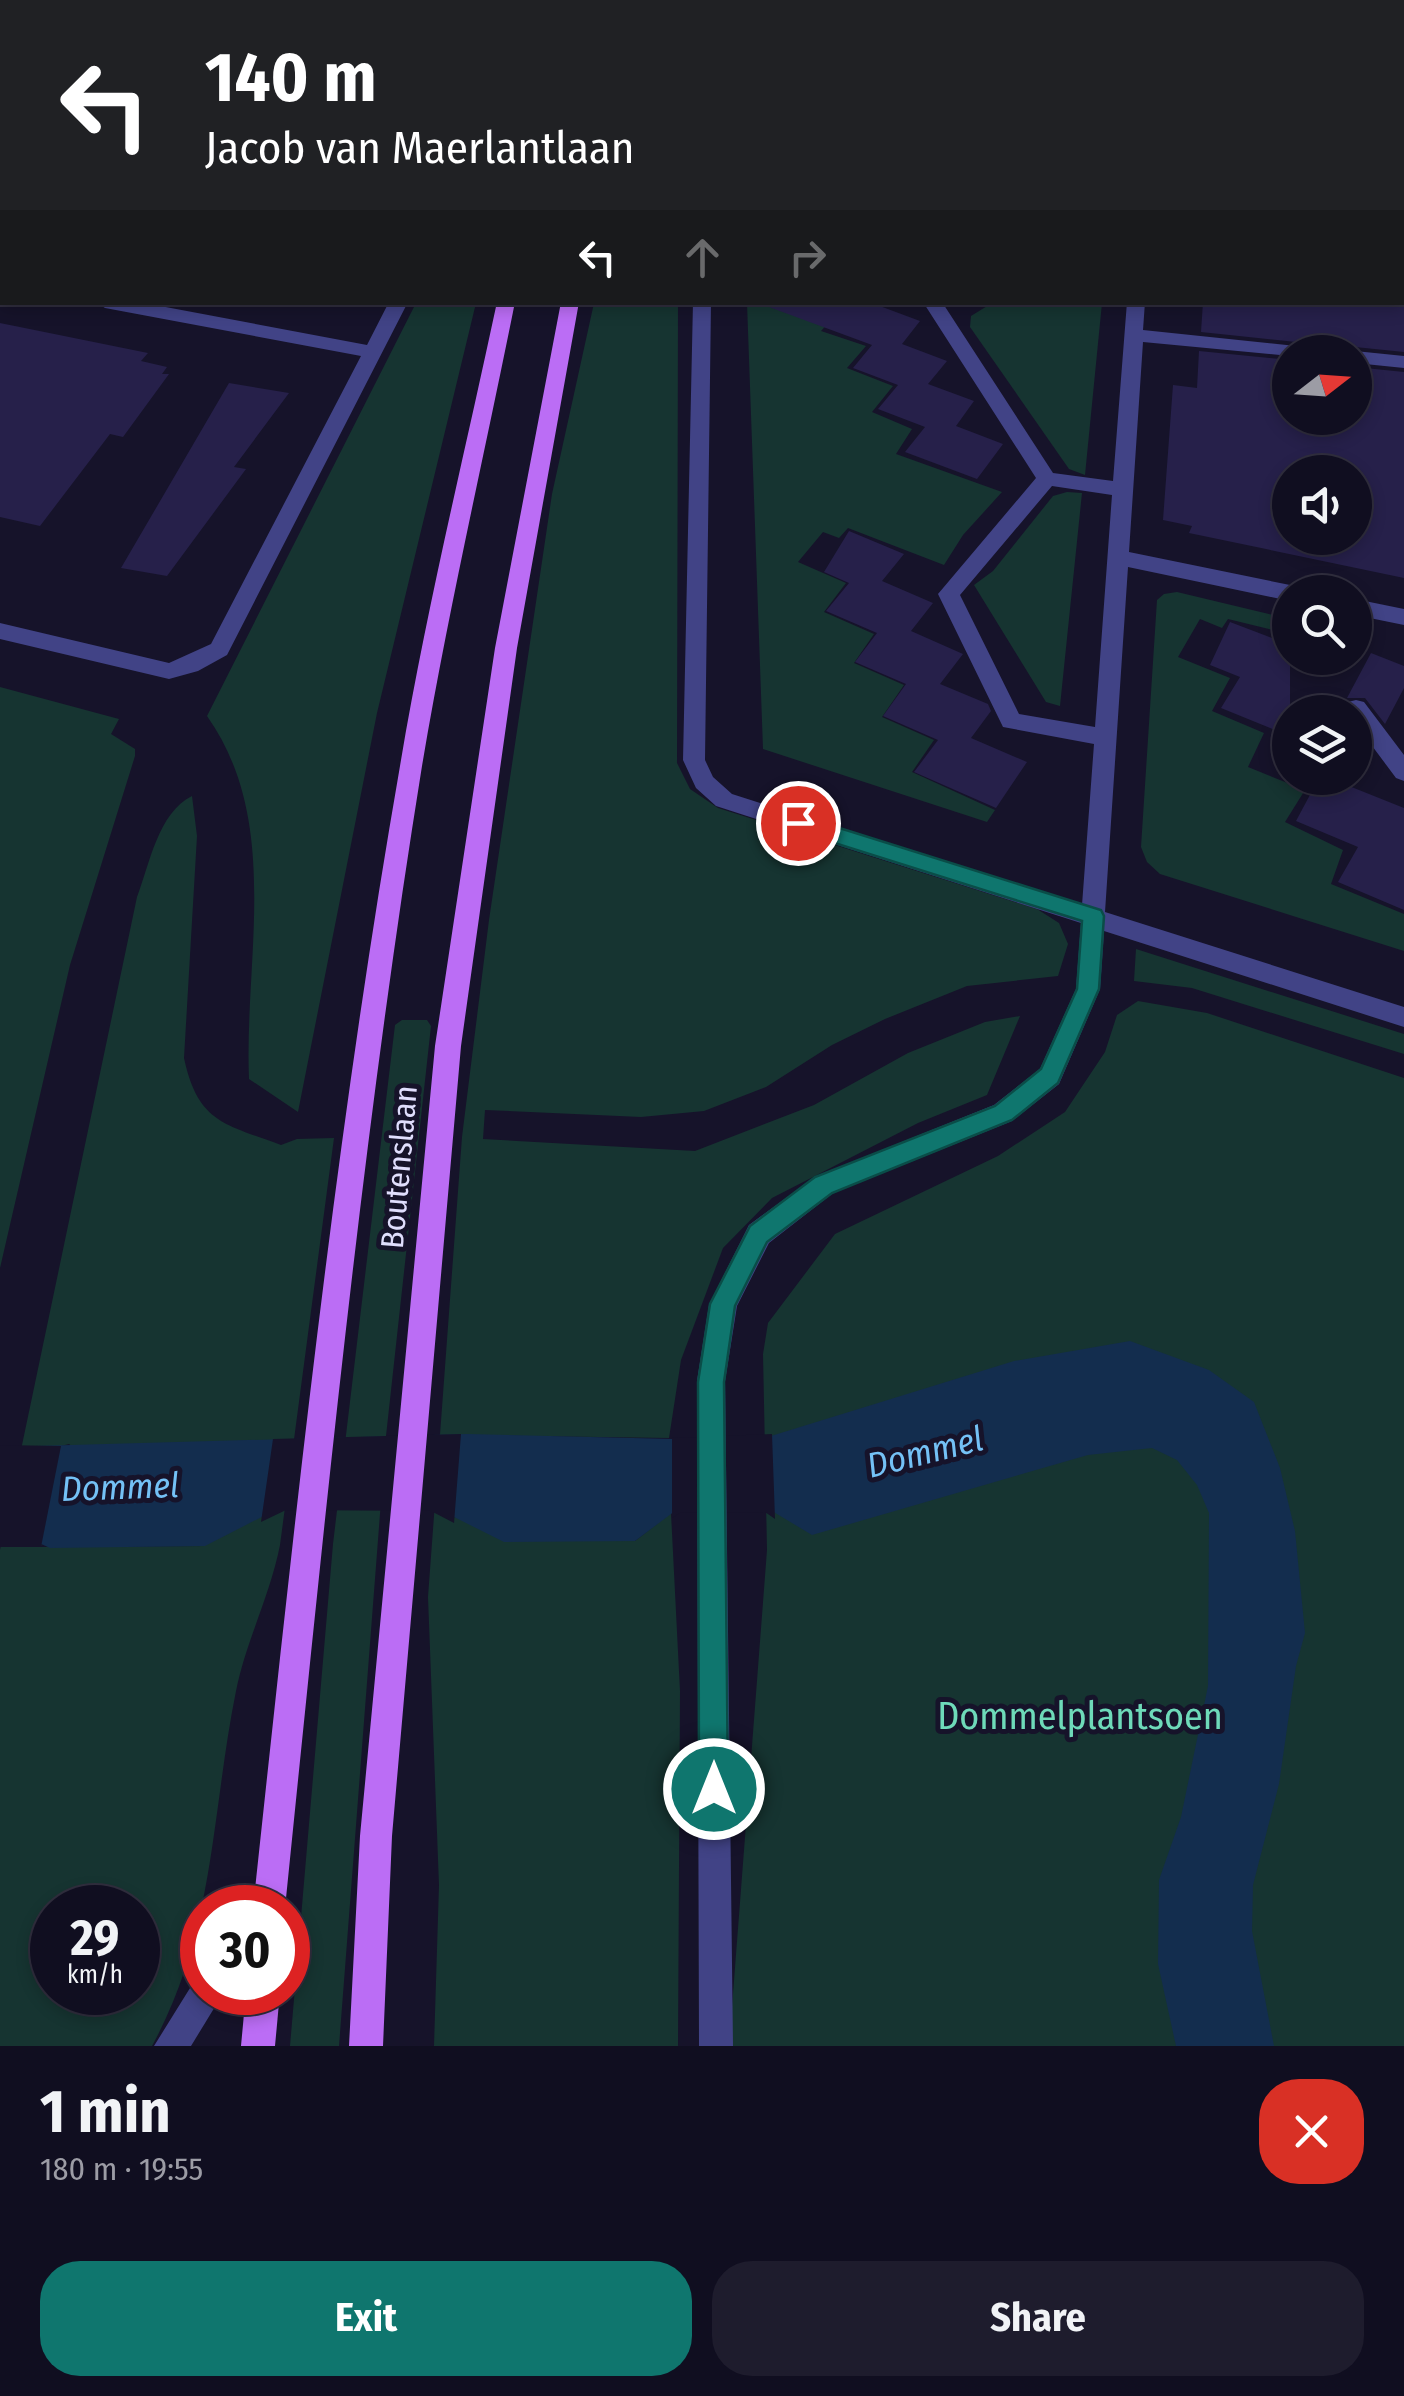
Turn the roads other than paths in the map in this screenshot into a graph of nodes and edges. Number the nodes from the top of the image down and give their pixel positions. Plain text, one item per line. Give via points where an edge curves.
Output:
1 (121, 305) edge
2 (397, 305) edge
3 (505, 305) edge
4 (569, 305) edge
5 (702, 305) edge
6 (934, 305) edge
7 (1136, 305) edge
8 (1133, 335) junction
9 (1272, 349) edge
10 (370, 352) junction
11 (1372, 359) edge
12 (1404, 362) edge
13 (1047, 479) junction
14 (1122, 490) junction
15 (1117, 557) junction
16 (1272, 589) edge
17 (1372, 610) edge
18 (1404, 617) edge
19 (0, 631) edge
20 (1372, 729) edge
21 (1104, 737) junction
22 (1404, 772) edge
23 (1093, 916) junction
24 (1404, 1017) edge
25 (271, 1885) edge
26 (192, 2015) edge
27 (260, 2015) edge
28 (171, 2046) edge
29 (258, 2046) edge
30 (366, 2046) edge
31 (716, 2046) edge

1 - 10 street
2 - 10 street
3 - 25 main road, Boutenslaan via 412,762 368,1044
4 - 30 main road, Boutenslaan via 506,648 448,1046 376,1836
5 - 23 street via 694,760 704,782 724,800
6 - 13 street
7 - 8 street
8 - 9 street
8 - 14 street
10 - 19 street via 219,648 170,671
11 - 12 street
13 - 14 street
13 - 21 street via 948,594 1012,722
14 - 15 street
15 - 16 street
15 - 21 street
17 - 18 street
20 - 22 street
21 - 23 street
23 - 24 street
23 - 31 street via 1088,989 1050,1076 1004,1113 824,1185 759,1234 723,1304 711,1382
26 - 28 street
27 - 29 main road

